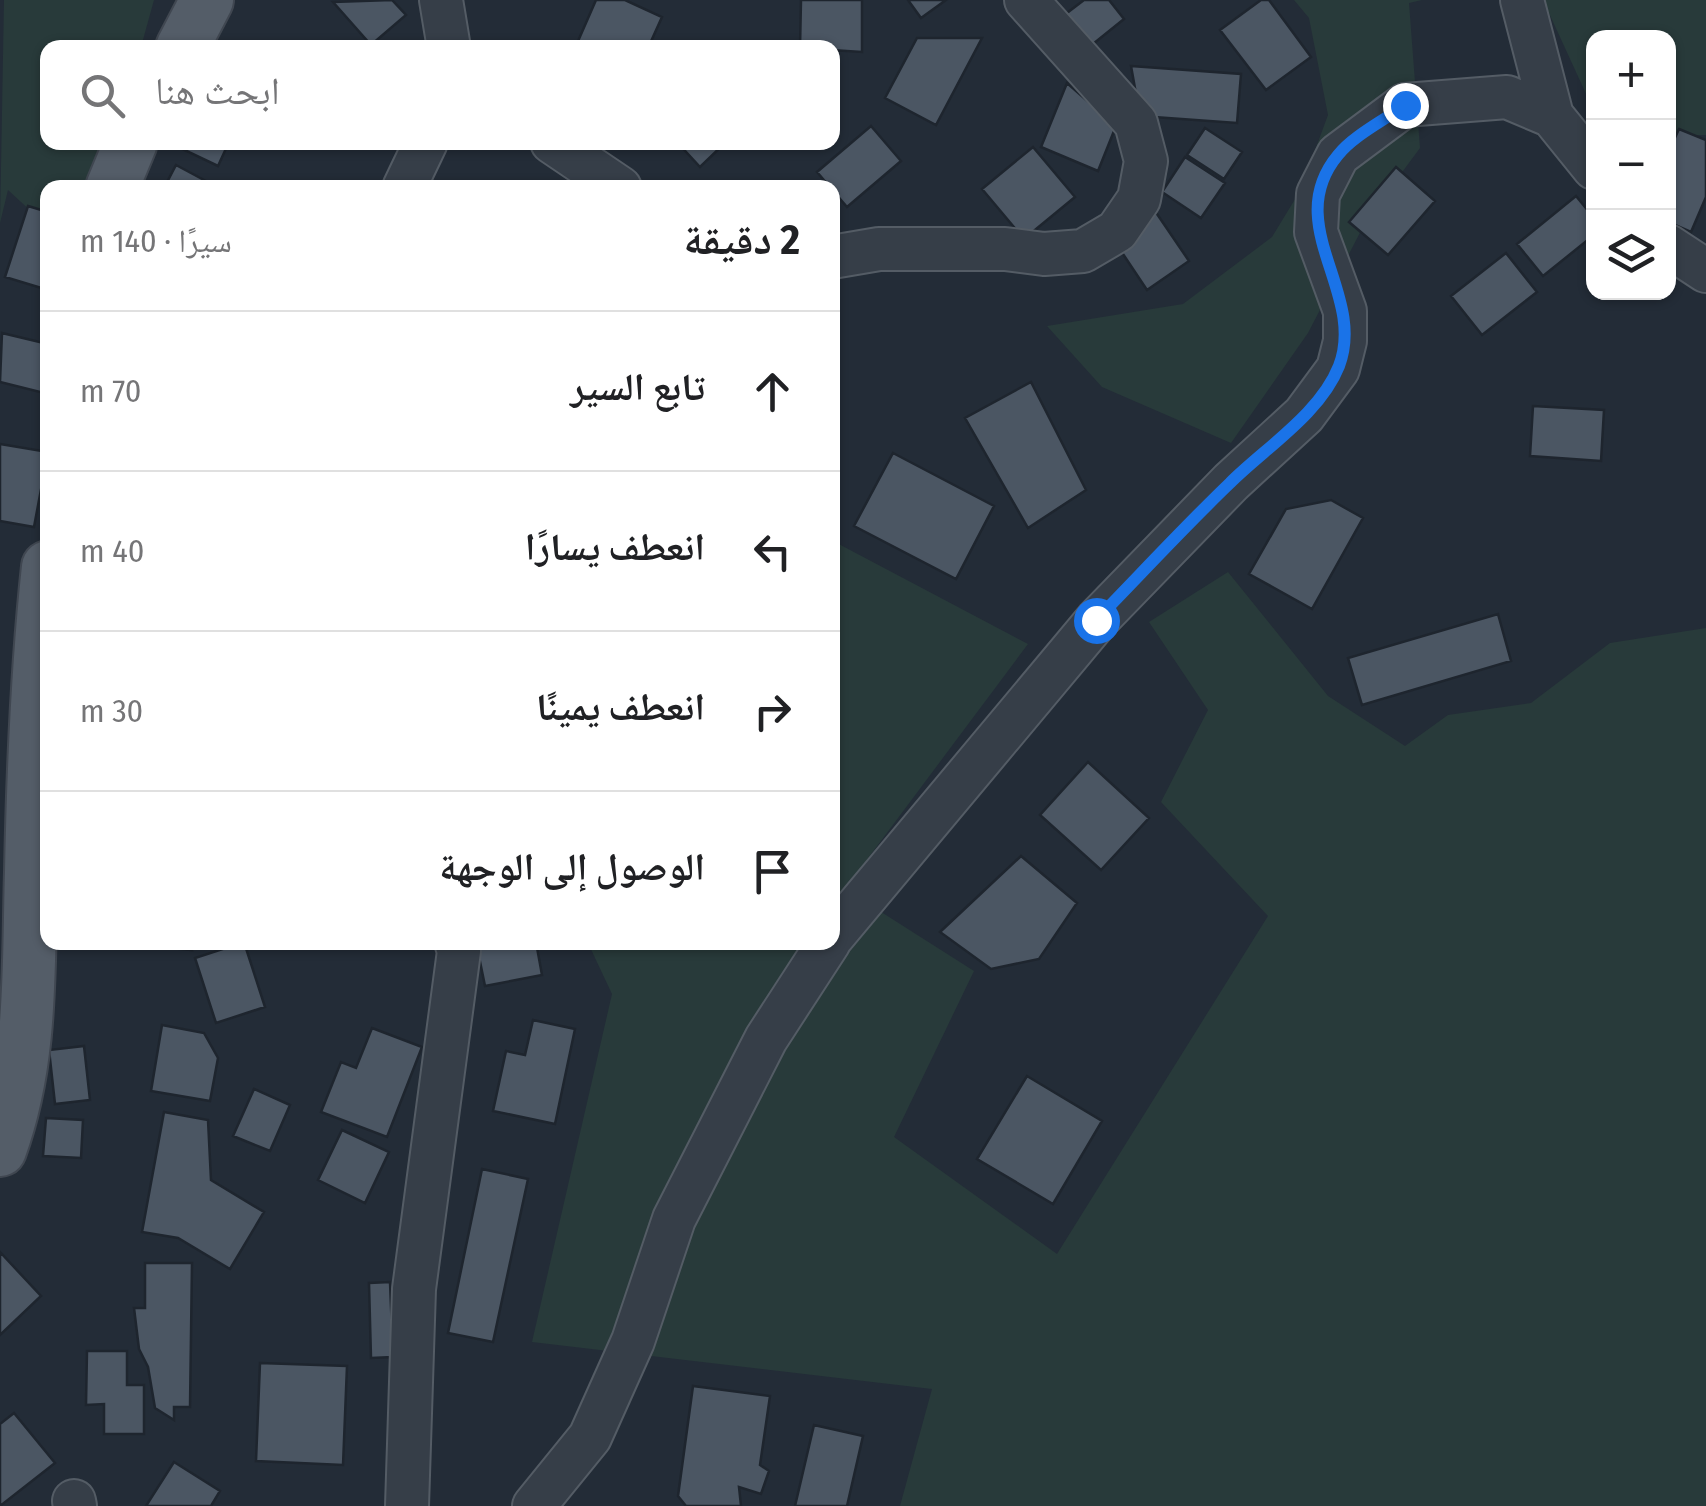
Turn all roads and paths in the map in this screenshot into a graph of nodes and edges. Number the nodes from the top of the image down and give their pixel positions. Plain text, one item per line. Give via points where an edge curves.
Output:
1 (207, 0) edge
2 (442, 0) edge
3 (1026, 0) edge
4 (1522, 0) edge
5 (186, 40) edge
6 (447, 40) edge
7 (1552, 116) junction
8 (128, 150) edge
9 (422, 150) edge
10 (564, 150) edge
11 (1586, 158) edge
12 (115, 180) edge
13 (408, 180) edge
14 (608, 180) edge
15 (1676, 251) edge
16 (840, 256) edge
17 (1706, 272) edge
18 (40, 641) edge
19 (840, 926) edge
20 (459, 950) edge
21 (824, 950) edge
22 (0, 1150) edge
23 (407, 1506) edge
24 (534, 1506) edge

1 - 5 main road
2 - 6 street
3 - 16 street via 1136,122 1146,161 1139,199 1117,231 1083,251 879,249
4 - 7 street
7 - 11 street
7 - 19 street via 1508,97 1405,105 1338,154 1318,194 1316,232 1345,310 1338,369 1304,415 1096,620
8 - 12 main road
9 - 13 street
10 - 14 street
15 - 17 street
18 - 22 main road via 29,1024 21,1085
20 - 23 street via 414,1289
21 - 24 street via 766,1039 674,1219 633,1341 590,1436

